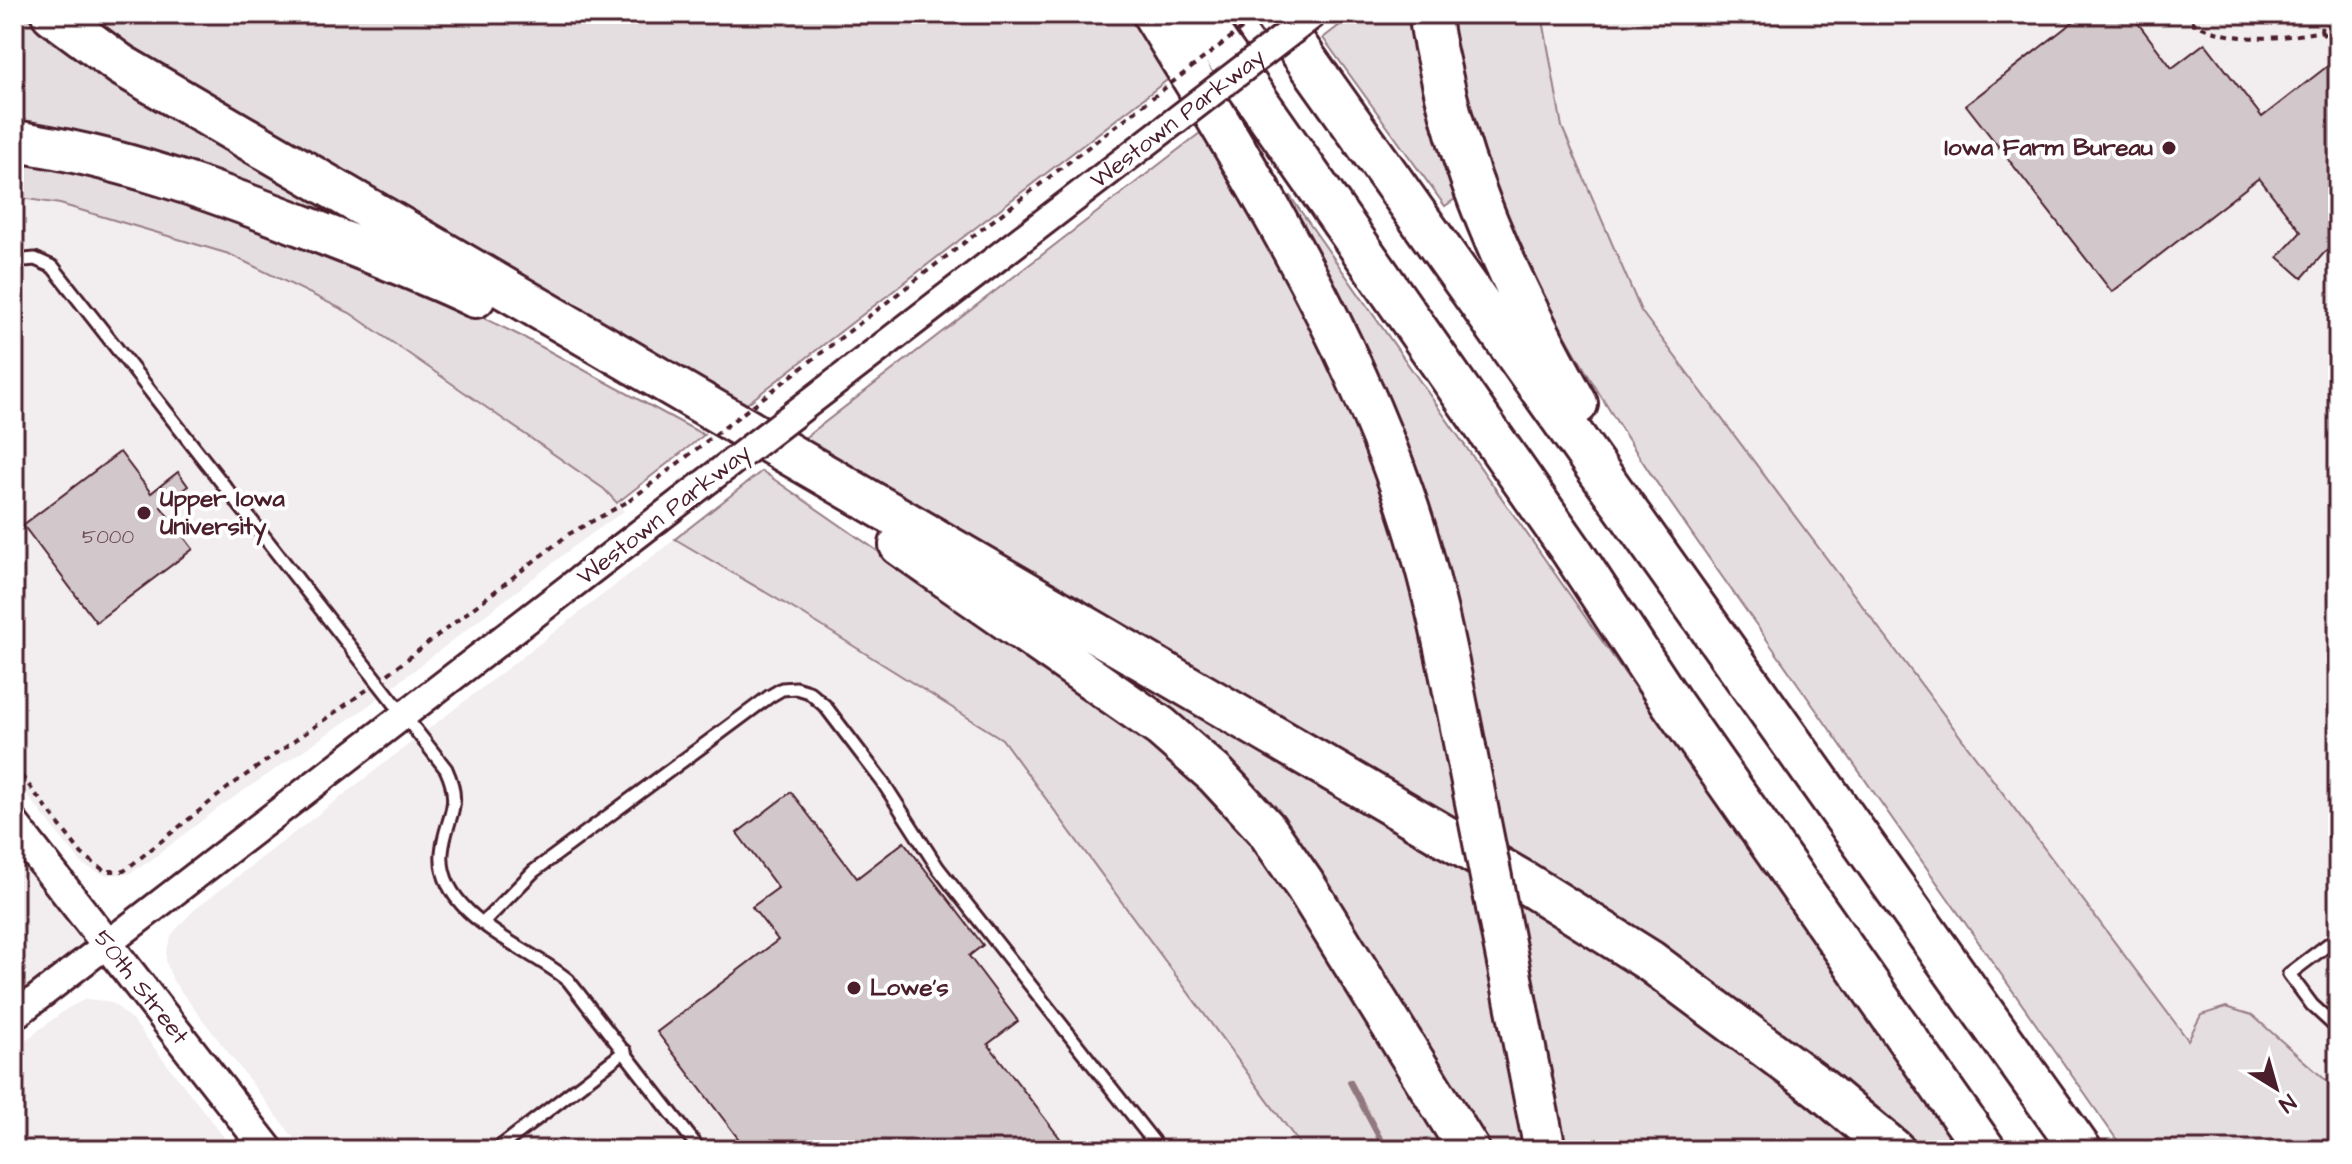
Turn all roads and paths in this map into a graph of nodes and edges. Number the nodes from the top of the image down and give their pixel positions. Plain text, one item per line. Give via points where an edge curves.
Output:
1 (52, 14) edge
2 (1153, 14) edge
3 (1197, 14) edge
4 (1261, 14) edge
5 (1274, 14) edge
6 (1314, 14) edge
7 (1430, 14) edge
8 (2181, 14) edge
9 (2323, 14) edge
10 (2321, 31) junction
11 (2338, 53) edge
12 (14, 141) edge
13 (14, 261) edge
14 (641, 367) junction
15 (716, 410) junction
16 (629, 501) dead end
17 (1691, 601) junction
18 (404, 716) junction
19 (14, 766) edge
20 (14, 825) edge
21 (124, 871) dead end
22 (483, 923) junction
23 (2338, 937) edge
24 (107, 944) junction
25 (14, 1016) edge
26 (2338, 1029) edge
27 (625, 1051) junction
28 (268, 1150) edge
29 (496, 1150) edge
30 (700, 1150) edge
31 (1154, 1150) edge
32 (1469, 1150) edge
33 (1545, 1150) edge
34 (1894, 1150) edge
35 (1985, 1150) edge
36 (2081, 1150) edge

1 - 14 highway via 121,65
2 - 33 highway, bridge via 1321,301 1403,494 1430,583
3 - 35 highway
4 - 16 path, bridge
5 - 17 highway
6 - 18 street, Westown Parkway, bridge
7 - 17 highway via 1452,128 1502,258 1557,368
8 - 10 path via 2239,36
9 - 10 path
10 - 11 path
12 - 14 highway via 157,172 226,196 432,276 597,359
13 - 18 lane via 35,259 53,267
14 - 15 highway
15 - 32 highway via 1161,727 1216,775 1266,829 1306,887
15 - 34 highway via 1625,945 1820,1088
17 - 36 highway
18 - 22 lane via 454,786 442,853 444,876 461,904
18 - 24 street, Westown Parkway
19 - 21 path via 82,854 105,871
20 - 24 main road, 50th Street
22 - 27 lane via 568,980
22 - 31 lane via 534,871 770,696 782,689 809,692 882,781 938,868 1153,1141
23 - 26 lane via 2289,974
24 - 25 street, Westown Parkway
24 - 28 main road, 50th Street
27 - 29 lane
27 - 30 lane

